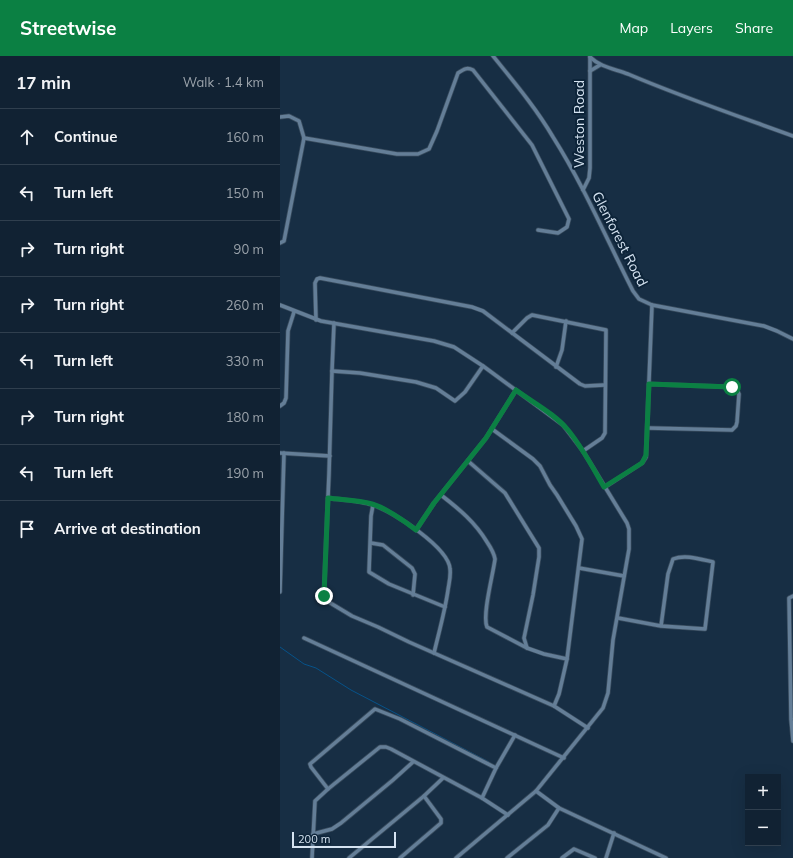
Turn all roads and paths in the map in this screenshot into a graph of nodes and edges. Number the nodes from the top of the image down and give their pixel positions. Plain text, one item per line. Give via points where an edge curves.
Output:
1 (493, 56) edge
2 (590, 56) edge
3 (600, 65) junction
4 (590, 71) junction
5 (280, 117) edge
6 (793, 136) edge
7 (304, 138) junction
8 (583, 190) junction
9 (538, 230) dead end
10 (280, 243) edge
11 (280, 305) edge
12 (652, 305) junction
13 (294, 312) junction
14 (316, 320) junction
15 (566, 321) junction
16 (334, 324) junction
17 (512, 333) junction
18 (793, 339) edge
19 (483, 366) junction
20 (556, 367) junction
21 (332, 371) junction
22 (649, 384) junction
23 (605, 385) junction
24 (516, 390) junction
25 (280, 406) edge
26 (648, 428) junction
27 (492, 429) junction
28 (583, 451) junction
29 (282, 453) edge
30 (330, 456) junction
31 (468, 461) junction
32 (604, 487) junction
33 (441, 495) junction
34 (328, 498) junction
35 (373, 505) junction
36 (416, 530) junction
37 (371, 543) junction
38 (579, 568) junction
39 (624, 576) junction
40 (280, 592) edge
41 (413, 595) junction
42 (793, 596) edge
43 (445, 607) junction
44 (618, 618) junction
45 (661, 626) junction
46 (304, 638) dead end
47 (526, 648) junction
48 (434, 653) junction
49 (567, 658) junction
50 (554, 706) junction
51 (588, 728) junction
52 (515, 735) junction
53 (793, 741) edge
54 (564, 758) junction
55 (413, 762) junction
56 (496, 768) junction
57 (443, 778) junction
58 (328, 789) junction
59 (536, 791) junction
60 (424, 796) junction
61 (482, 798) junction
62 (560, 808) junction
63 (508, 815) junction
64 (614, 833) junction
65 (313, 834) junction
66 (312, 858) edge
67 (349, 858) edge
68 (400, 858) edge
69 (456, 858) edge
70 (507, 858) edge
71 (562, 858) edge
72 (595, 858) edge
73 (606, 858) edge
74 (666, 858) edge

1 - 8 street, Glenforest Road via 544,122
2 - 3 street
2 - 4 street, Weston Road
3 - 4 street
3 - 6 street
4 - 8 street, Weston Road via 590,174
5 - 7 street via 289,116 299,121
7 - 9 street via 397,154 418,154 429,149 458,73 469,68 532,145 569,219 567,227 558,233
7 - 10 street via 284,241
8 - 12 street, Glenforest Road via 632,291 639,299
11 - 13 street
12 - 18 street, Glenforest Road via 764,326
12 - 22 street
13 - 14 street
13 - 25 street via 288,331 286,398
14 - 16 street
14 - 17 street via 316,283 317,279 322,278 476,308
15 - 17 street via 530,316
15 - 20 street via 562,350
15 - 23 street via 606,330
16 - 19 street via 441,342 454,347
16 - 21 street
17 - 20 street
19 - 21 street via 465,392 454,402 436,388 416,382 360,372
19 - 24 street
20 - 23 street via 583,385
21 - 30 street
22 - 26 street
22 - 26 street via 732,387 738,390 739,394 737,422 732,430
23 - 28 street via 604,435
24 - 27 street
24 - 28 street via 563,425
26 - 32 street via 645,460
27 - 31 street
27 - 38 street via 542,468 582,539
28 - 32 street
29 - 30 street
29 - 40 street
30 - 34 street
31 - 33 street
31 - 47 street via 505,493 539,548 524,638
32 - 39 street via 628,523 629,549
33 - 36 street
33 - 47 street via 477,526 494,554 486,627
34 - 35 street
34 - 48 street via 324,591 327,601 352,616
35 - 36 street via 400,518
35 - 37 street
36 - 43 street via 442,552 449,564 450,577
37 - 41 street via 382,545 412,568 415,574
37 - 41 street via 369,572
38 - 39 street
38 - 49 street
39 - 44 street
41 - 43 street
42 - 53 street via 789,598
43 - 48 street
44 - 45 street
44 - 51 street via 606,702
45 - 45 street via 704,629 713,562 694,558 673,559 668,574
46 - 52 street
47 - 49 street
48 - 50 street
49 - 50 street
50 - 51 street
51 - 54 street
52 - 54 street
52 - 56 street
54 - 59 street
55 - 57 street
55 - 58 street via 391,749 380,747
55 - 65 street via 341,823 332,829
56 - 58 street via 375,709 310,764
56 - 61 street
57 - 60 street
57 - 61 street
58 - 65 street via 315,801
59 - 62 street
59 - 63 street
60 - 67 street
60 - 68 street via 441,819 441,823
61 - 63 street
62 - 64 street
62 - 70 street via 548,824
63 - 69 street
64 - 73 street
64 - 74 street
65 - 66 street
71 - 72 street via 574,849

